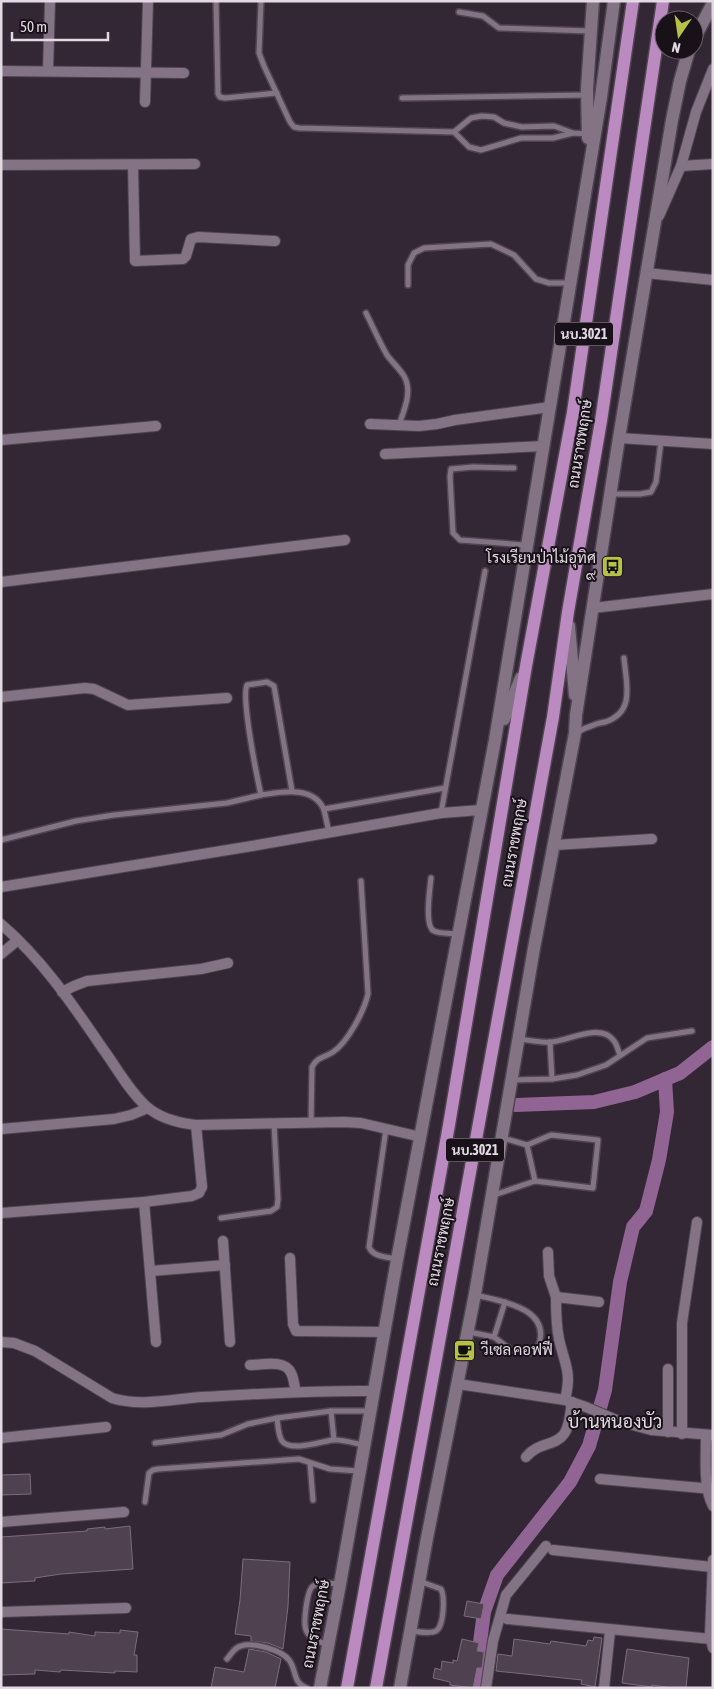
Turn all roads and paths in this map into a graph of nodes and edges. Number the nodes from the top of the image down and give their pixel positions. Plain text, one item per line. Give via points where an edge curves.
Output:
1 (50, 1) edge
2 (148, 1) edge
3 (216, 1) edge
4 (261, 1) edge
5 (593, 1) edge
6 (614, 1) edge
7 (633, 1) edge
8 (663, 1) edge
9 (713, 3) edge
10 (459, 12) dead end
11 (713, 18) edge
12 (704, 21) edge
13 (704, 28) edge
14 (591, 31) junction
15 (686, 60) edge
16 (1, 71) edge
17 (48, 71) junction
18 (145, 72) junction
19 (184, 73) dead end
20 (712, 73) edge
21 (277, 93) junction
22 (587, 95) junction
23 (402, 98) dead end
24 (145, 102) dead end
25 (454, 132) junction
26 (573, 133) junction
27 (588, 134) junction
28 (195, 164) dead end
29 (713, 164) edge
30 (1, 165) edge
31 (133, 165) junction
32 (590, 166) junction
33 (681, 166) junction
34 (654, 227) junction
35 (275, 242) dead end
36 (646, 274) junction
37 (713, 280) edge
38 (570, 283) junction
39 (408, 285) dead end
40 (366, 313) dead end
41 (550, 407) junction
42 (370, 424) dead end
43 (399, 425) junction
44 (156, 426) dead end
45 (619, 438) junction
46 (1, 440) edge
47 (661, 440) junction
48 (713, 444) edge
49 (544, 446) junction
50 (385, 454) dead end
51 (514, 468) dead end
52 (612, 494) junction
53 (345, 540) dead end
54 (528, 545) junction
55 (485, 571) dead end
56 (1, 582) edge
57 (713, 594) edge
58 (593, 608) junction
59 (568, 612) junction
60 (624, 658) dead end
61 (526, 666) junction
62 (1, 697) edge
63 (228, 698) dead end
64 (576, 715) junction
65 (575, 733) junction
66 (495, 740) junction
67 (446, 788) junction
68 (292, 791) junction
69 (261, 795) junction
70 (324, 809) junction
71 (481, 810) junction
72 (441, 812) junction
73 (329, 832) junction
74 (652, 839) dead end
75 (1, 840) edge
76 (555, 845) junction
77 (431, 878) dead end
78 (361, 881) dead end
79 (1, 887) edge
80 (3, 929) edge
81 (458, 934) junction
82 (18, 940) junction
83 (1, 954) edge
84 (228, 963) dead end
85 (62, 992) junction
86 (692, 1031) dead end
87 (519, 1039) junction
88 (550, 1042) junction
89 (620, 1055) junction
90 (552, 1079) junction
91 (511, 1080) junction
92 (148, 1108) junction
93 (310, 1122) junction
94 (274, 1123) junction
95 (196, 1125) junction
96 (386, 1128) junction
97 (1, 1129) edge
98 (421, 1137) junction
99 (502, 1138) junction
100 (527, 1145) junction
101 (535, 1181) junction
102 (492, 1196) junction
103 (144, 1202) junction
104 (1, 1213) edge
105 (221, 1218) dead end
106 (697, 1222) dead end
107 (223, 1241) dead end
108 (548, 1252) dead end
109 (290, 1258) dead end
110 (397, 1260) junction
111 (225, 1265) junction
112 (150, 1271) junction
113 (475, 1294) junction
114 (556, 1297) junction
115 (505, 1302) junction
116 (599, 1302) dead end
117 (384, 1332) junction
118 (468, 1332) junction
119 (494, 1337) junction
120 (1, 1342) edge
121 (156, 1342) dead end
122 (230, 1342) dead end
123 (250, 1365) dead end
124 (668, 1369) dead end
125 (458, 1384) junction
126 (374, 1391) junction
127 (296, 1392) junction
128 (569, 1401) junction
129 (331, 1411) junction
130 (370, 1411) junction
131 (277, 1418) junction
132 (106, 1427) dead end
133 (668, 1432) junction
134 (682, 1434) junction
135 (709, 1435) edge
136 (1, 1438) edge
137 (334, 1440) junction
138 (155, 1443) dead end
139 (364, 1445) junction
140 (526, 1457) dead end
141 (310, 1463) junction
142 (359, 1471) junction
143 (600, 1480) dead end
144 (710, 1489) edge
145 (313, 1500) dead end
146 (145, 1502) dead end
147 (713, 1506) edge
148 (124, 1512) dead end
149 (1, 1522) edge
150 (713, 1560) edge
151 (712, 1567) edge
152 (419, 1581) junction
153 (340, 1584) junction
154 (126, 1608) dead end
155 (1, 1612) edge
156 (506, 1619) dead end
157 (410, 1631) junction
158 (610, 1631) junction
159 (712, 1643) edge
160 (328, 1646) junction
161 (227, 1658) dead end
162 (403, 1670) junction
163 (322, 1684) edge
164 (307, 1688) edge
165 (347, 1688) edge
166 (376, 1688) edge
167 (396, 1688) edge
168 (400, 1688) edge
169 (486, 1688) edge
170 (604, 1688) edge

1 - 17 street
2 - 18 street
3 - 21 lane via 218,94 225,98
4 - 21 lane via 260,53
5 - 14 main road
6 - 32 main road
7 - 61 main road, ถนนราชพฤกษ์ / นบ.3021 via 573,412
8 - 59 main road, ถนนราชพฤกษ์ / นบ.3021 via 601,420
9 - 12 main road
10 - 14 lane via 484,16 499,28
11 - 13 main road
14 - 22 main road
15 - 34 main road via 672,120
16 - 17 street
17 - 18 street
18 - 19 street
18 - 24 street
20 - 33 street via 696,112
21 - 25 lane via 290,122 299,128
22 - 23 lane
22 - 27 main road
25 - 26 lane via 471,118 482,116 522,127 554,126
25 - 26 lane via 470,147 481,150 521,138 553,138
26 - 27 lane
27 - 32 main road
28 - 31 street
29 - 33 street
30 - 31 street
31 - 35 street via 135,261 183,259 191,239 198,237
32 - 38 main road
33 - 34 street
34 - 36 main road
36 - 37 street
36 - 45 main road
38 - 39 lane via 536,280 514,255 491,244 424,248 414,253 408,265
38 - 41 main road
40 - 43 lane via 381,346 407,384 407,402
41 - 43 street via 437,424
41 - 49 main road
42 - 43 street
44 - 46 street
45 - 47 street
45 - 52 main road
47 - 48 street
47 - 52 lane via 656,482 651,492
49 - 50 street
49 - 54 main road
51 - 54 lane via 452,469 453,532 460,540
52 - 58 main road
53 - 56 street
54 - 66 main road
55 - 67 lane
57 - 58 street
58 - 64 main road
59 - 64 main road
59 - 166 main road, ถนนราชพฤกษ์ / นบ.3021 via 534,827
60 - 65 lane via 627,696 621,713
61 - 66 main road
61 - 165 main road, ถนนราชพฤกษ์ / นบ.3021 via 451,1116
62 - 63 street via 84,688 103,692 128,705
64 - 65 main road, นบ.3021
65 - 76 main road, นบ.3021
66 - 71 main road, ถนนราชพฤกษ์
67 - 70 lane
67 - 72 lane
68 - 69 lane
68 - 69 lane via 274,686 267,682 251,684 245,690 246,703
68 - 70 lane via 312,796
69 - 75 lane via 227,803 114,815
70 - 73 lane
71 - 72 street
71 - 81 main road, ถนนราชพฤกษ์
72 - 73 street
73 - 79 street
74 - 76 street
76 - 87 main road, นบ.3021
77 - 81 lane via 428,911 431,927 434,931
78 - 93 lane via 368,994 361,1014 340,1045 316,1061 312,1068
80 - 82 street
81 - 98 main road, ถนนราชพฤกษ์
82 - 83 street
82 - 85 street
84 - 85 street via 201,969 87,981
85 - 92 street via 126,1083
86 - 89 lane via 646,1038
87 - 88 lane
87 - 91 main road, นบ.3021
88 - 89 lane via 599,1033 615,1041
88 - 90 lane
89 - 90 lane via 593,1071
90 - 91 lane
91 - 99 main road, นบ.3021
92 - 95 street via 168,1120
92 - 97 street via 114,1119
93 - 94 street
93 - 96 street via 361,1123
94 - 95 street
94 - 105 lane via 277,1207 271,1211
95 - 103 street via 202,1187 199,1192 192,1196
96 - 98 street
96 - 110 lane via 369,1247 377,1255
98 - 110 main road, ถนนราชพฤกษ์
99 - 100 lane
99 - 102 main road, นบ.3021
100 - 101 lane
100 - 101 lane via 551,1134 598,1140 592,1188
101 - 102 lane
102 - 113 main road, นบ.3021
103 - 104 street
103 - 112 street
106 - 134 street via 682,1324
107 - 111 street
108 - 114 street via 549,1276
109 - 117 street via 296,1331
110 - 117 main road, ถนนราชพฤกษ์
111 - 112 street
111 - 122 street
112 - 121 street
113 - 115 lane
113 - 118 main road, นบ.3021
114 - 116 street
114 - 128 street via 556,1323 569,1374
115 - 119 lane
115 - 119 lane via 533,1315 538,1322 540,1342 538,1348 521,1352 510,1349
117 - 126 main road, ถนนราชพฤกษ์
118 - 119 lane
118 - 125 main road, นบ.3021
120 - 127 street via 24,1346 124,1402
123 - 127 street via 286,1366 291,1372
124 - 133 street
125 - 128 street
125 - 152 main road, นบ.3021
126 - 127 street
126 - 130 main road, ถนนราชพฤกษ์
128 - 133 street via 619,1421
128 - 140 street via 565,1433 554,1442 537,1447
129 - 130 lane
129 - 131 lane
129 - 137 lane
130 - 139 main road, ถนนราชพฤกษ์
131 - 137 lane via 283,1443 291,1446
131 - 138 lane via 248,1424 221,1435
132 - 136 street
133 - 134 street
134 - 135 street
135 - 144 street
137 - 139 lane
139 - 142 main road, ถนนราชพฤกษ์
141 - 142 lane via 330,1469
141 - 145 lane
141 - 146 lane via 299,1459 152,1470 148,1473
142 - 153 main road, ถนนราชพฤกษ์
143 - 144 street
144 - 147 street via 709,1499
148 - 149 street
150 - 151 street
151 - 159 street
151 - 169 street via 549,1548 506,1595 493,1641
152 - 157 main road, นบ.3021
152 - 157 lane via 441,1589 444,1594 440,1626 431,1632
153 - 160 main road, ถนนราชพฤกษ์
153 - 160 lane via 316,1584 308,1594 306,1632
154 - 155 street
156 - 158 street
157 - 162 main road, นบ.3021
158 - 159 street
158 - 170 street
160 - 163 main road, ถนนราชพฤกษ์
161 - 164 lane via 239,1646 247,1645 279,1652 290,1661 297,1682
162 - 167 main road
162 - 168 main road, นบ.3021

